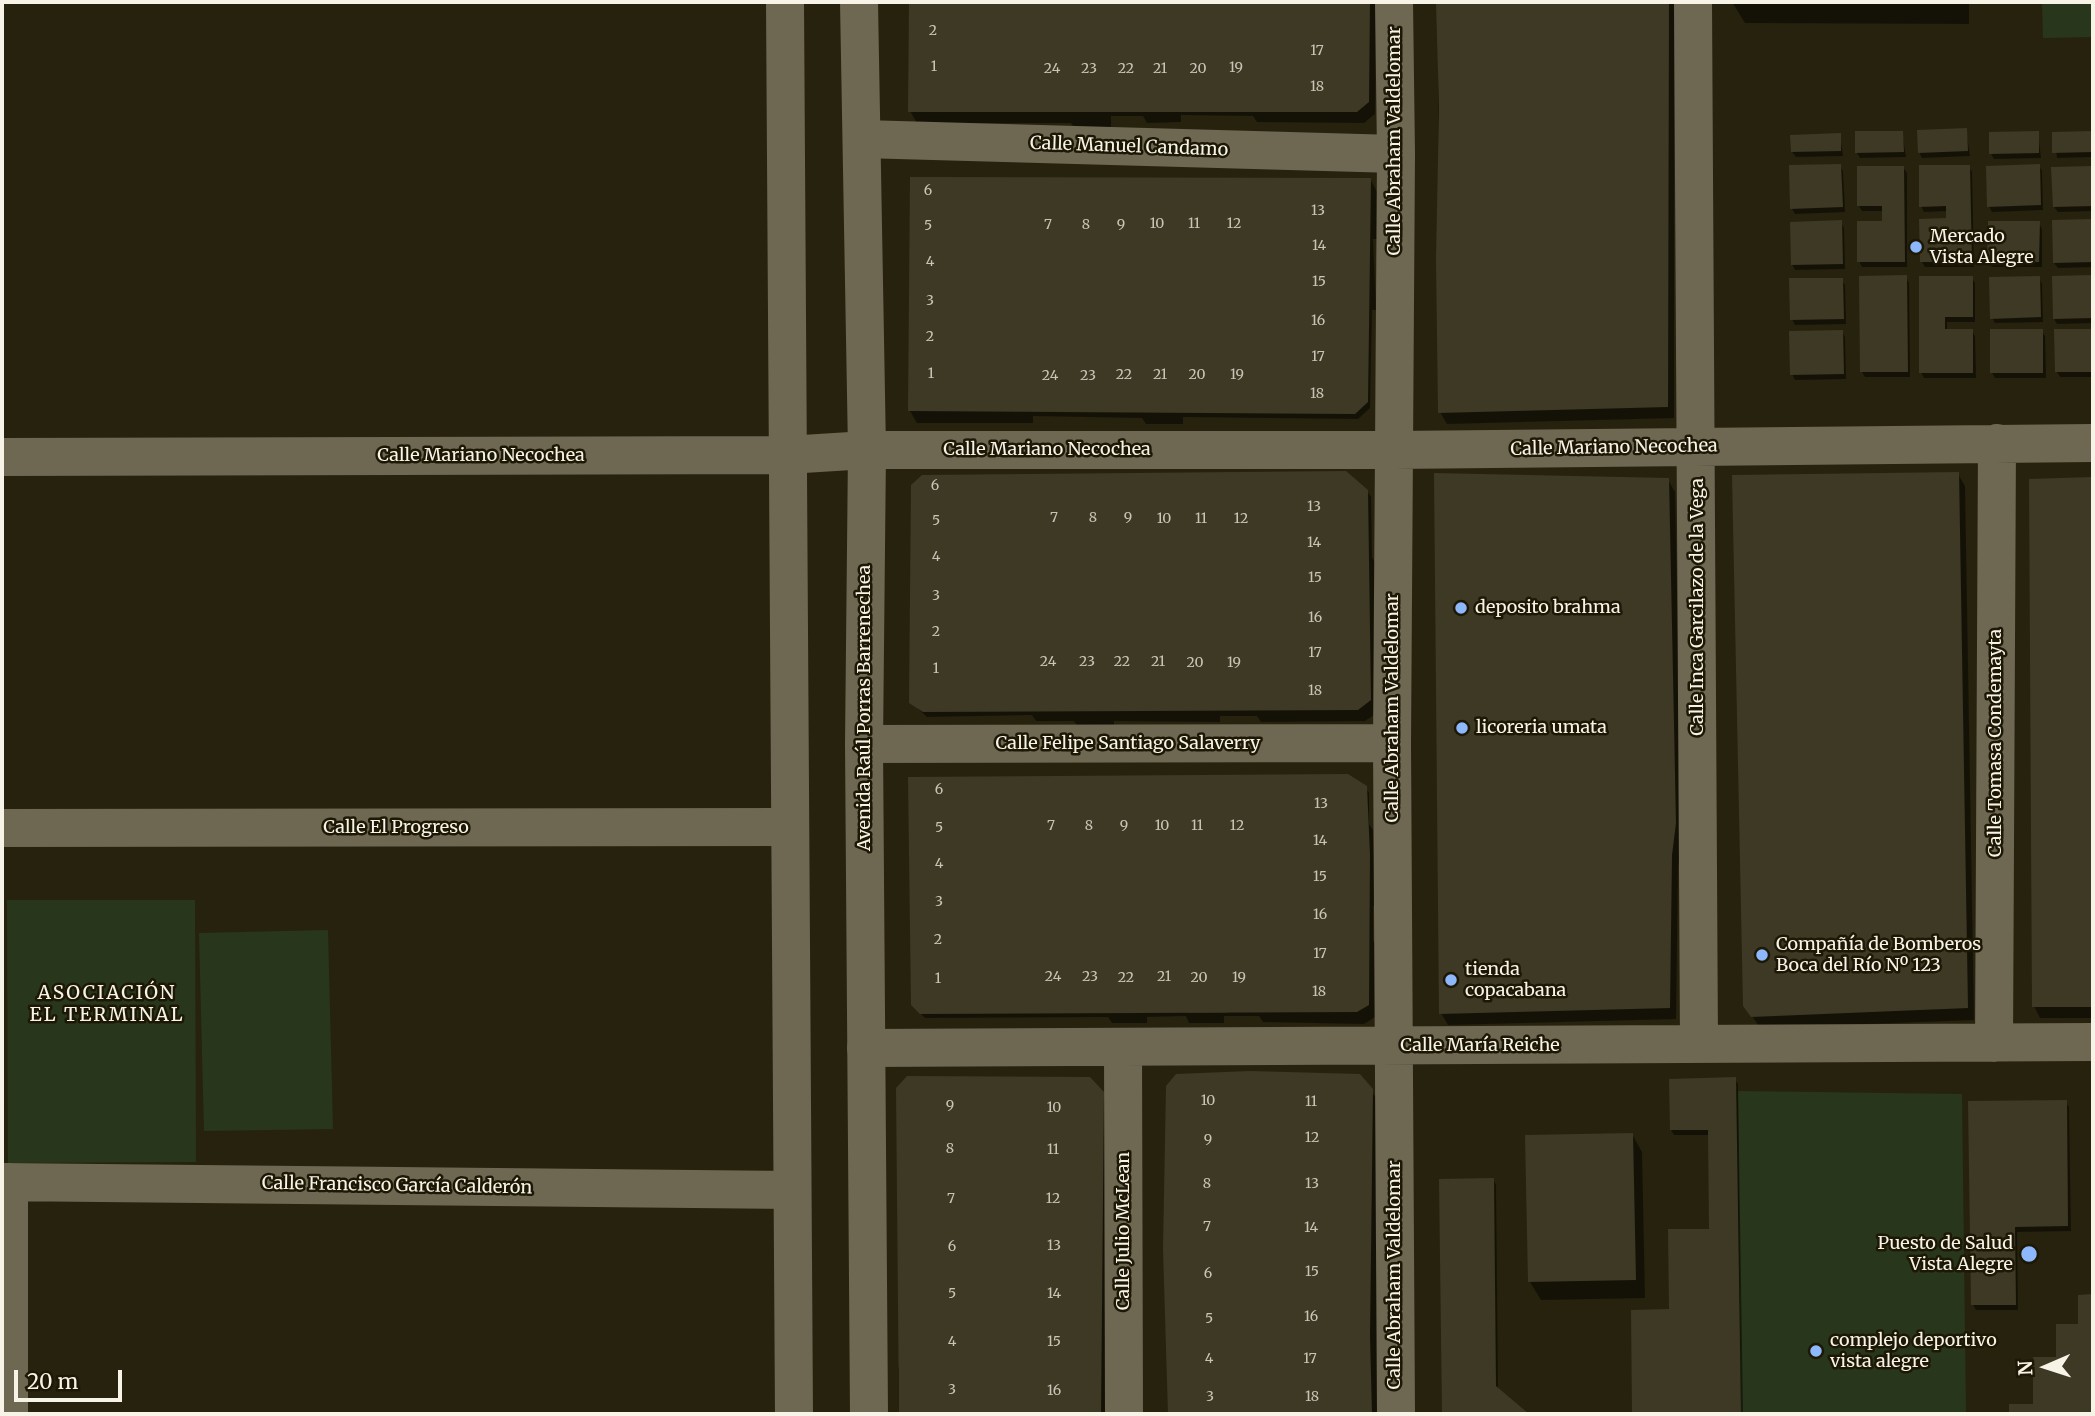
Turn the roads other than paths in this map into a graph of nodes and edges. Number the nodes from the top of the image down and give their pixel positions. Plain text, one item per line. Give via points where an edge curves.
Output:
1 (785, 2) edge
2 (859, 2) edge
3 (1394, 2) edge
4 (1693, 2) edge
5 (862, 139) junction
6 (1396, 154) junction
7 (1997, 443) junction
8 (2093, 443) edge
9 (1698, 447) junction
10 (867, 450) junction
11 (1394, 450) junction
12 (787, 455) junction
13 (2, 457) edge
14 (1392, 743) junction
15 (864, 744) junction
16 (790, 827) junction
17 (2, 828) edge
18 (2093, 1042) edge
19 (1994, 1043) junction
20 (1699, 1044) junction
21 (1394, 1046) junction
22 (866, 1048) junction
23 (1123, 1048) junction
24 (6, 1182) edge
25 (792, 1190) junction
26 (9, 1414) edge
27 (794, 1414) edge
28 (869, 1414) edge
29 (1125, 1414) edge
30 (1396, 1414) edge

1 - 12 street
2 - 5 street, Avenida Raúl Porras Barrenechea
3 - 6 street, Calle Abraham Valdelomar
4 - 9 street, Calle Inca Garcilazo de la Vega
5 - 6 street, Calle Manuel Candamo
5 - 10 street, Avenida Raúl Porras Barrenechea
6 - 11 street, Calle Abraham Valdelomar
7 - 8 street, Calle Mariano Necochea
7 - 9 street, Calle Mariano Necochea
7 - 19 street, Calle Tomasa Condemayta
9 - 11 street, Calle Mariano Necochea
9 - 20 street, Calle Inca Garcilazo de la Vega
10 - 11 street, Calle Mariano Necochea
10 - 12 street, Calle Mariano Necochea
10 - 15 street, Avenida Raúl Porras Barrenechea
11 - 14 street, Calle Abraham Valdelomar
12 - 13 street, Calle Mariano Necochea
12 - 16 street
14 - 15 street, Calle Felipe Santiago Salaverry
14 - 21 street, Calle Abraham Valdelomar
15 - 22 street, Avenida Raúl Porras Barrenechea
16 - 17 street, Calle El Progreso
16 - 25 street
18 - 19 street, Calle María Reiche
19 - 20 street, Calle María Reiche
20 - 21 street, Calle María Reiche
21 - 23 street, Calle María Reiche
21 - 30 street, Calle Abraham Valdelomar
22 - 23 street, Calle María Reiche
22 - 28 street, Avenida Raúl Porras Barrenechea
23 - 29 street, Calle Julio McLean
24 - 25 street, Calle Francisco García Calderón
24 - 26 street
25 - 27 street

